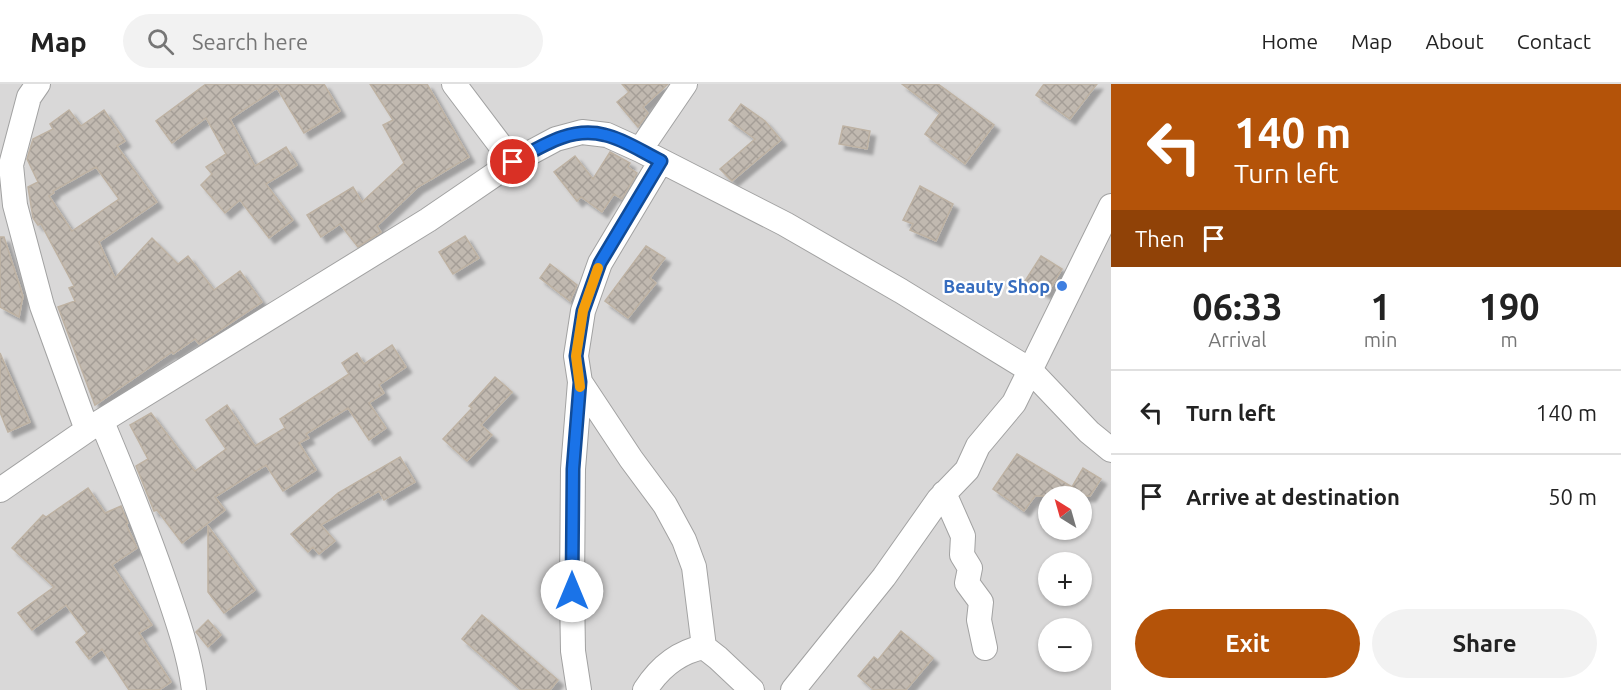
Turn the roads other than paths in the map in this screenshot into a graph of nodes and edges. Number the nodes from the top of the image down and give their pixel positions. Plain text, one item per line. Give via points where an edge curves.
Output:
1 (38, 84) edge
2 (454, 84) edge
3 (685, 84) edge
4 (650, 156) junction
5 (513, 162) junction
6 (1111, 206) edge
7 (1030, 370) junction
8 (580, 382) junction
9 (1055, 396) junction
10 (1014, 403) junction
11 (94, 426) junction
12 (1111, 450) edge
13 (0, 490) edge
14 (944, 493) junction
15 (704, 647) junction
16 (985, 648) dead end
17 (194, 690) edge
18 (579, 690) edge
19 (645, 690) edge
20 (752, 690) edge
21 (793, 690) edge

1 - 11 street via 29,97 11,165 15,205 42,306
2 - 5 street
3 - 4 street
4 - 5 street via 607,135 582,132 556,138
4 - 7 street via 785,224
4 - 8 street via 600,263 583,311 576,356
5 - 11 street via 428,220
6 - 7 street
7 - 9 street
7 - 10 street
8 - 15 street via 665,505 684,540 696,576
8 - 18 street via 572,531 573,651
9 - 10 street
9 - 12 street
10 - 14 street via 978,446 967,470
11 - 13 street
11 - 17 street via 136,502 190,664
14 - 16 street via 963,536 962,555 970,568 967,583 981,602
14 - 21 street via 884,577
15 - 19 street via 673,659
15 - 20 street

